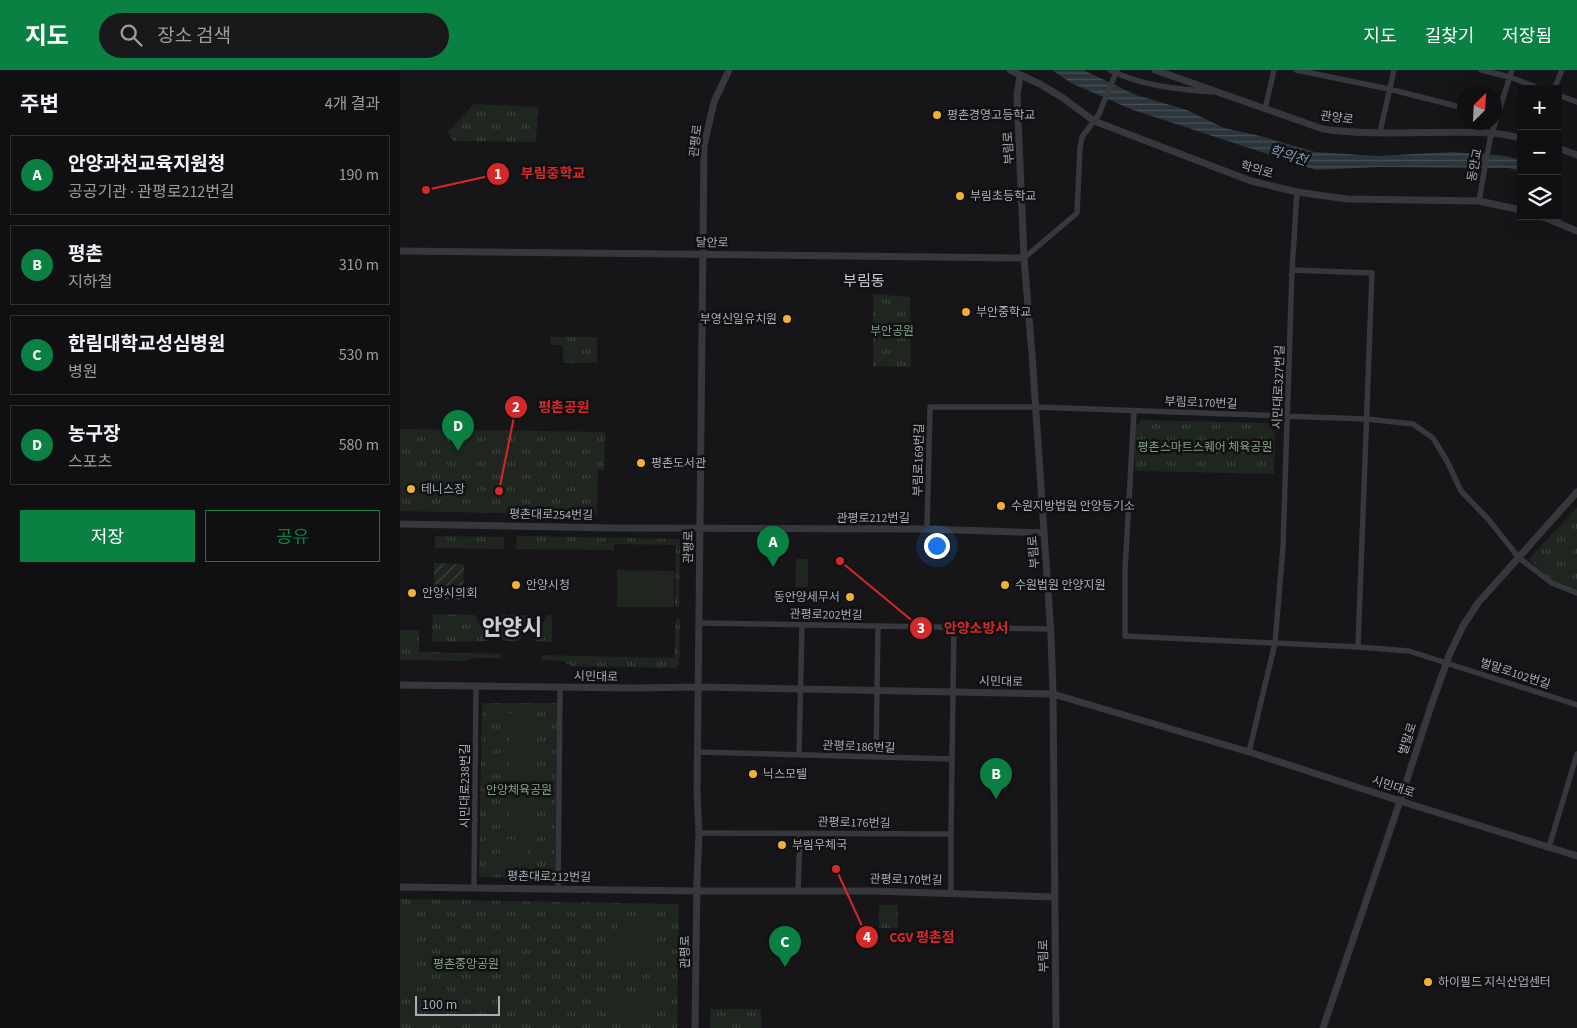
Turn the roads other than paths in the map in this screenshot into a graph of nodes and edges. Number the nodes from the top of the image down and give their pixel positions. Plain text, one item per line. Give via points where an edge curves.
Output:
1 (729, 70) edge
2 (1010, 70) edge
3 (1110, 70) edge
4 (1117, 70) edge
5 (1157, 70) edge
6 (1274, 70) edge
7 (1296, 70) edge
8 (1394, 70) edge
9 (1481, 70) edge
10 (1512, 70) edge
11 (1562, 70) edge
12 (1020, 76) junction
13 (1510, 77) junction
14 (1531, 85) edge
15 (1556, 85) edge
16 (1389, 89) junction
17 (1218, 93) junction
18 (1562, 96) edge
19 (1502, 99) edge
20 (1577, 102) edge
21 (1457, 106) edge
22 (1265, 109) junction
23 (1097, 118) junction
24 (1492, 130) edge
25 (1380, 132) junction
26 (1491, 136) junction
27 (1517, 138) edge
28 (1562, 149) edge
29 (1577, 155) edge
30 (1297, 192) junction
31 (1479, 198) junction
32 (1517, 209) edge
33 (1551, 220) edge
34 (1577, 231) edge
35 (400, 251) edge
36 (703, 254) junction
37 (1024, 258) junction
38 (1292, 270) junction
39 (1035, 407) junction
40 (1134, 412) junction
41 (1288, 416) junction
42 (1366, 419) junction
43 (1577, 492) edge
44 (400, 524) edge
45 (701, 528) junction
46 (928, 529) junction
47 (1044, 533) junction
48 (1519, 558) junction
49 (1577, 593) edge
50 (699, 623) junction
51 (802, 625) junction
52 (878, 626) junction
53 (954, 627) junction
54 (1050, 629) junction
55 (1275, 643) junction
56 (1358, 647) junction
57 (1447, 663) junction
58 (400, 685) edge
59 (476, 685) junction
60 (699, 687) junction
61 (560, 688) junction
62 (801, 689) junction
63 (876, 690) junction
64 (954, 692) junction
65 (1053, 694) junction
66 (1577, 705) edge
67 (698, 752) junction
68 (1249, 752) junction
69 (1577, 754) edge
70 (799, 755) junction
71 (876, 757) junction
72 (952, 760) junction
73 (1400, 801) junction
74 (800, 832) junction
75 (699, 833) junction
76 (951, 834) junction
77 (1549, 847) junction
78 (1577, 856) edge
79 (400, 886) edge
80 (474, 888) junction
81 (558, 889) junction
82 (697, 891) junction
83 (798, 892) junction
84 (951, 893) junction
85 (1054, 897) junction
86 (695, 1028) edge
87 (1056, 1028) edge
88 (1323, 1028) edge

1 - 36 street, 관평로 via 714,102 704,145
2 - 12 street, 학의로
3 - 17 street via 1124,78
4 - 23 street, bridge
5 - 17 street, 관양로
6 - 22 street
7 - 16 street
8 - 16 street
9 - 13 street
10 - 13 street, 동안교
11 - 15 street
12 - 23 street, 학의로 via 1040,84
12 - 37 street, 부림로 via 1017,95
13 - 14 street
13 - 19 street, 동안교
16 - 21 street
16 - 25 street
17 - 22 street, 관양로
18 - 20 street
22 - 25 street, 관양로 via 1323,129
23 - 30 street, 학의로 via 1251,182
23 - 37 street via 1082,137 1077,213
24 - 26 street, 동안교
25 - 26 street, 관양로
26 - 27 street, 관양로
26 - 31 street, 동안교
28 - 29 street
30 - 31 street, 학의로 via 1347,199
30 - 38 street, 시민대로327번길
31 - 32 street, 학의로
33 - 34 street
35 - 36 street, 달안로
36 - 37 street, 달안로
36 - 45 street, 관평로
37 - 39 street, 부림로
38 - 41 street, 시민대로327번길
38 - 42 street via 1372,273
39 - 40 street, 부림로170번길
39 - 46 street, 부림로169번길 via 930,407
39 - 47 street, 부림로
40 - 41 street, 부림로170번길
40 - 55 street via 1125,570 1125,636
41 - 42 street, 부림로170번길
41 - 55 street, 시민대로327번길
42 - 48 street, 부림로170번길 via 1413,424 1433,438 1461,491
42 - 56 street
43 - 48 street, 벌말로
44 - 45 street, 평촌대로254번길
45 - 46 street, 관평로212번길
45 - 50 street, 관평로
46 - 47 street, 관평로212번길
47 - 54 street, 부림로
48 - 49 street, 부림로170번길 via 1552,583
48 - 57 street, 벌말로 via 1470,612
50 - 51 street, 관평로202번길
50 - 60 street, 관평로
51 - 52 street, 관평로202번길
51 - 62 street
52 - 53 street, 관평로202번길
52 - 63 street
53 - 54 street, 관평로202번길
53 - 64 street
54 - 65 street, 부림로
55 - 56 street
55 - 68 street, 시민대로327번길
56 - 57 street, 벌말로102번길 via 1409,651
57 - 66 street, 벌말로102번길
57 - 73 street, 벌말로
58 - 59 street, 시민대로
59 - 61 street, 시민대로
59 - 80 street, 시민대로238번길
60 - 61 street, 시민대로
60 - 62 street, 시민대로
60 - 67 street, 관평로
61 - 81 street
62 - 63 street, 시민대로
62 - 70 street
63 - 64 street, 시민대로
63 - 71 street
64 - 65 street, 시민대로
64 - 72 street
65 - 68 street, 시민대로
65 - 85 street, 부림로
67 - 70 street, 관평로186번길
67 - 75 street, 관평로
68 - 73 street, 시민대로
69 - 77 street
70 - 71 street, 관평로186번길
71 - 72 street, 관평로186번길
72 - 76 street
73 - 77 street, 시민대로
73 - 88 street, 벌말로
74 - 75 street, 관평로176번길
74 - 76 street, 관평로176번길
74 - 83 street
75 - 82 street, 관평로
76 - 84 street
77 - 78 street, 시민대로
79 - 80 street, 평촌대로212번길
80 - 81 street, 평촌대로212번길
81 - 82 street, 평촌대로212번길
82 - 83 street, 관평로170번길
82 - 86 street, 관평로
83 - 84 street, 관평로170번길
84 - 85 street, 관평로170번길
85 - 87 street, 부림로

